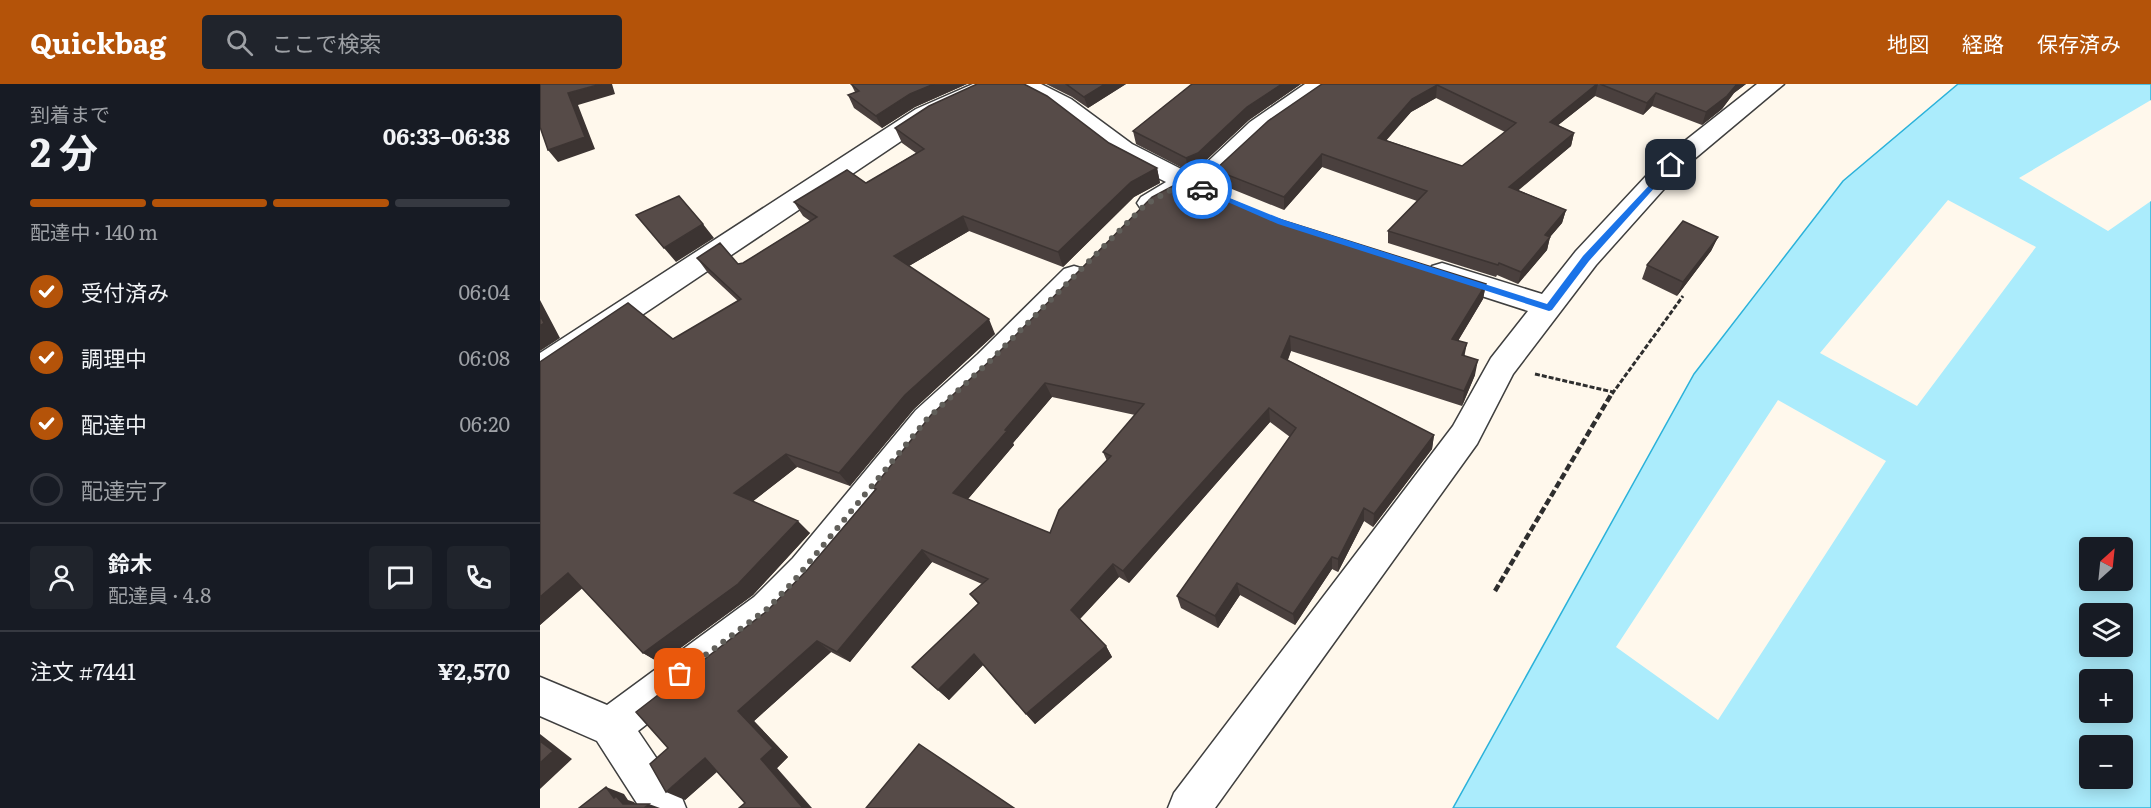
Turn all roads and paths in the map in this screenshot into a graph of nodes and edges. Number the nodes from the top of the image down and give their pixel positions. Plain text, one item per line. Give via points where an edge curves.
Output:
1 (993, 84) edge
2 (1022, 84) edge
3 (1321, 84) edge
4 (1772, 84) edge
5 (1188, 184) junction
6 (1227, 199) edge
7 (1128, 222) edge
8 (1096, 255) edge
9 (1418, 266) edge
10 (1683, 296) edge
11 (1549, 307) junction
12 (540, 368) edge
13 (1497, 374) junction
14 (1613, 392) junction
15 (1495, 591) dead end
16 (540, 696) edge
17 (611, 727) junction
18 (664, 808) edge
19 (1190, 808) edge

1 - 12 street via 925,114
2 - 5 street via 1062,104 1123,150
3 - 5 street via 1259,127 1210,174
4 - 11 street via 1671,165 1586,258
5 - 6 street
5 - 7 street via 1145,205
8 - 17 street via 927,419 806,569 767,609
9 - 11 street
10 - 14 path
11 - 13 street
13 - 14 path via 1526,373
13 - 19 street via 1466,435
14 - 15 path
16 - 17 street
17 - 18 street

